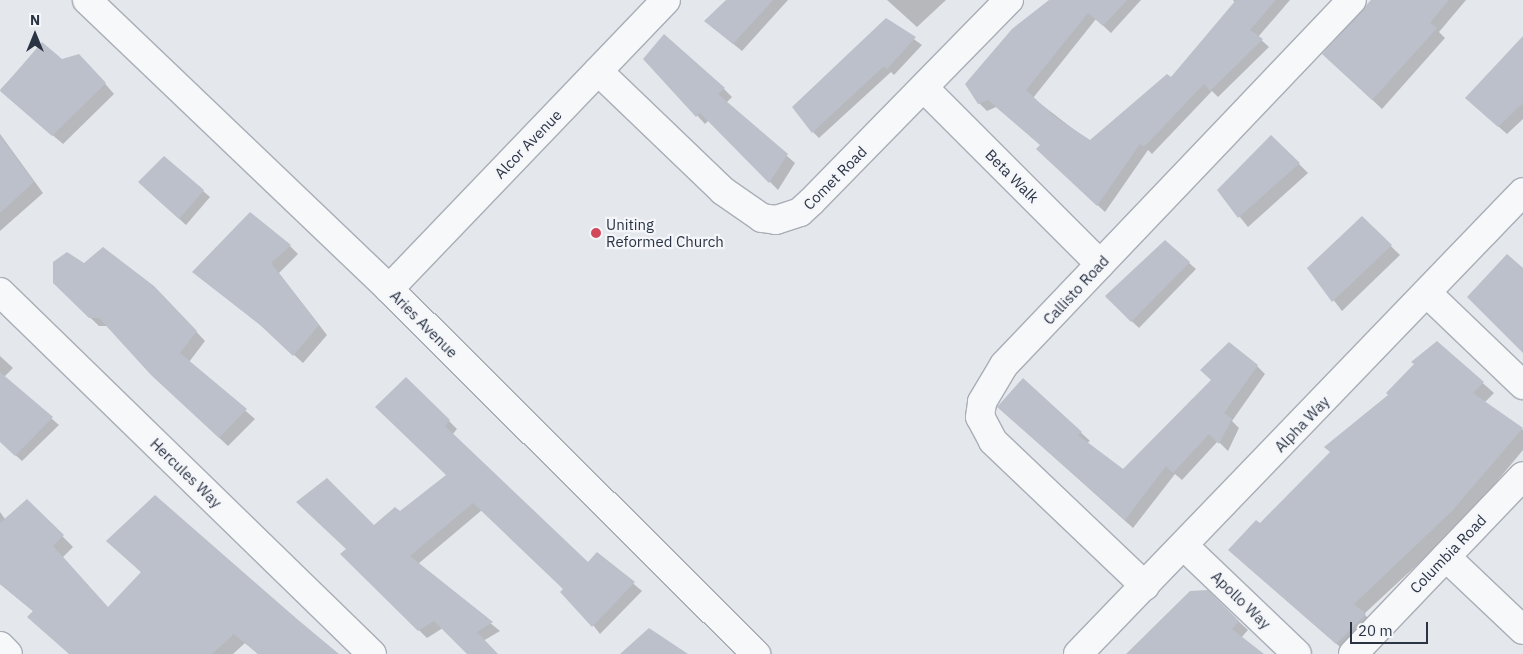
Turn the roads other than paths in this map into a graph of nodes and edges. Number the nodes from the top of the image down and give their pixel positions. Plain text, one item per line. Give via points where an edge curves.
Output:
1 (87, 0) edge
2 (666, 0) edge
3 (1009, 0) edge
4 (1352, 0) edge
5 (598, 71) junction
6 (924, 88) junction
7 (1523, 192) edge
8 (1100, 264) junction
9 (389, 289) junction
10 (0, 292) edge
11 (1427, 293) junction
12 (1523, 385) edge
13 (1523, 476) edge
14 (1184, 546) junction
15 (1446, 557) junction
16 (1145, 586) junction
17 (1523, 630) edge
18 (0, 646) edge
19 (742, 650) edge
20 (8, 654) edge
21 (372, 654) edge
22 (1078, 654) edge
23 (1297, 654) edge
24 (1353, 654) edge

1 - 9 street, Aries Avenue
2 - 5 street, Alcor Avenue
3 - 6 street, Comet Road
4 - 8 street, Callisto Road
5 - 6 street, Comet Road via 723,191 762,218 776,220 800,212
5 - 9 street, Alcor Avenue
6 - 8 street, Beta Walk
7 - 11 street, Alpha Way
8 - 16 street, Callisto Road via 994,378 982,402 980,417 993,442
9 - 19 street, Aries Avenue
10 - 21 street, Hercules Way
11 - 12 street
11 - 14 street, Alpha Way
13 - 15 street, Columbia Road
14 - 16 street, Alpha Way
14 - 23 street, Apollo Way
15 - 17 street
15 - 24 street, Columbia Road
16 - 22 street, Alpha Way
18 - 20 street

